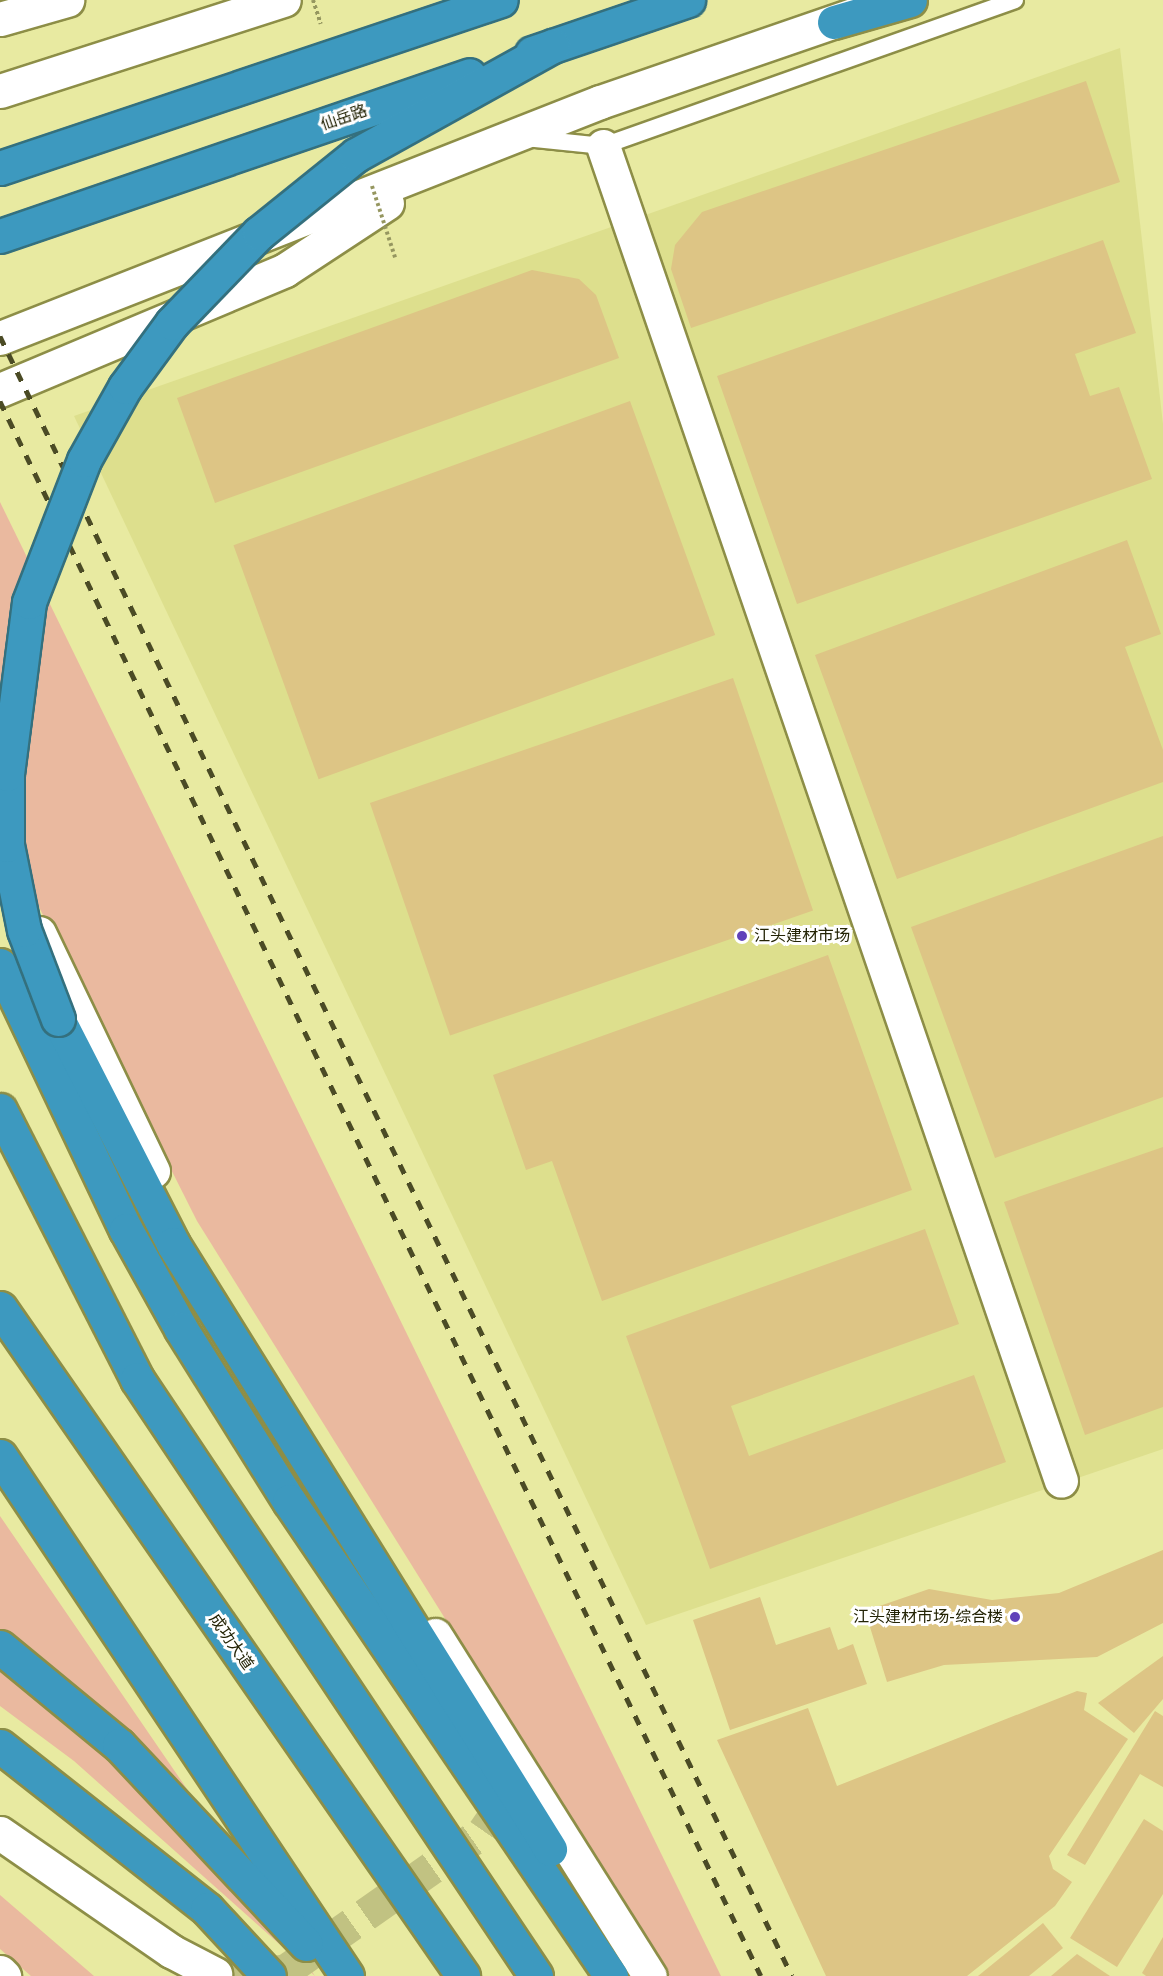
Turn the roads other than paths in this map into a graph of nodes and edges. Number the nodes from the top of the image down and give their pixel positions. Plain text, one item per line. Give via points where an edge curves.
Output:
1 (67, 0) edge
2 (284, 0) edge
3 (501, 0) edge
4 (688, 0) edge
5 (893, 0) edge
6 (910, 0) edge
7 (1015, 0) edge
8 (0, 19) edge
9 (834, 22) junction
10 (553, 46) junction
11 (0, 91) edge
12 (510, 136) junction
13 (603, 146) junction
14 (453, 159) junction
15 (0, 168) edge
16 (0, 236) edge
17 (0, 338) edge
18 (0, 390) edge
19 (0, 851) edge
20 (0, 965) edge
21 (0, 1110) edge
22 (0, 1308) edge
23 (0, 1456) edge
24 (1061, 1481) dead end
25 (0, 1647) edge
26 (0, 1746) edge
27 (0, 1833) edge
28 (0, 1972) edge
29 (215, 1974) dead end
30 (4, 1976) edge
31 (269, 1976) edge
32 (335, 1976) edge
33 (347, 1976) edge
34 (463, 1976) edge
35 (536, 1976) edge
36 (611, 1976) edge
37 (622, 1976) edge
38 (650, 1976) edge

1 - 8 main road
2 - 11 main road
3 - 15 highway, bridge
4 - 10 highway, 仙岳路, bridge
5 - 9 main road
6 - 9 highway
7 - 13 lane
9 - 12 main road
10 - 16 highway, 仙岳路, bridge
10 - 37 highway, bridge via 356,155 259,233 172,323 124,387 84,460 29,602 7,774 8,845 24,930 58,1019 173,1244 506,1773
12 - 13 lane
12 - 14 main road
13 - 24 main road
14 - 17 main road
14 - 18 main road via 285,270
19 - 38 main road via 171,1210 331,1478 511,1750
20 - 36 highway via 126,1230 181,1329 301,1520
21 - 35 highway via 137,1379
22 - 34 highway, 成功大道
23 - 33 highway
25 - 32 highway via 119,1745
26 - 31 highway via 207,1909
27 - 29 main road via 171,1951
28 - 30 main road

